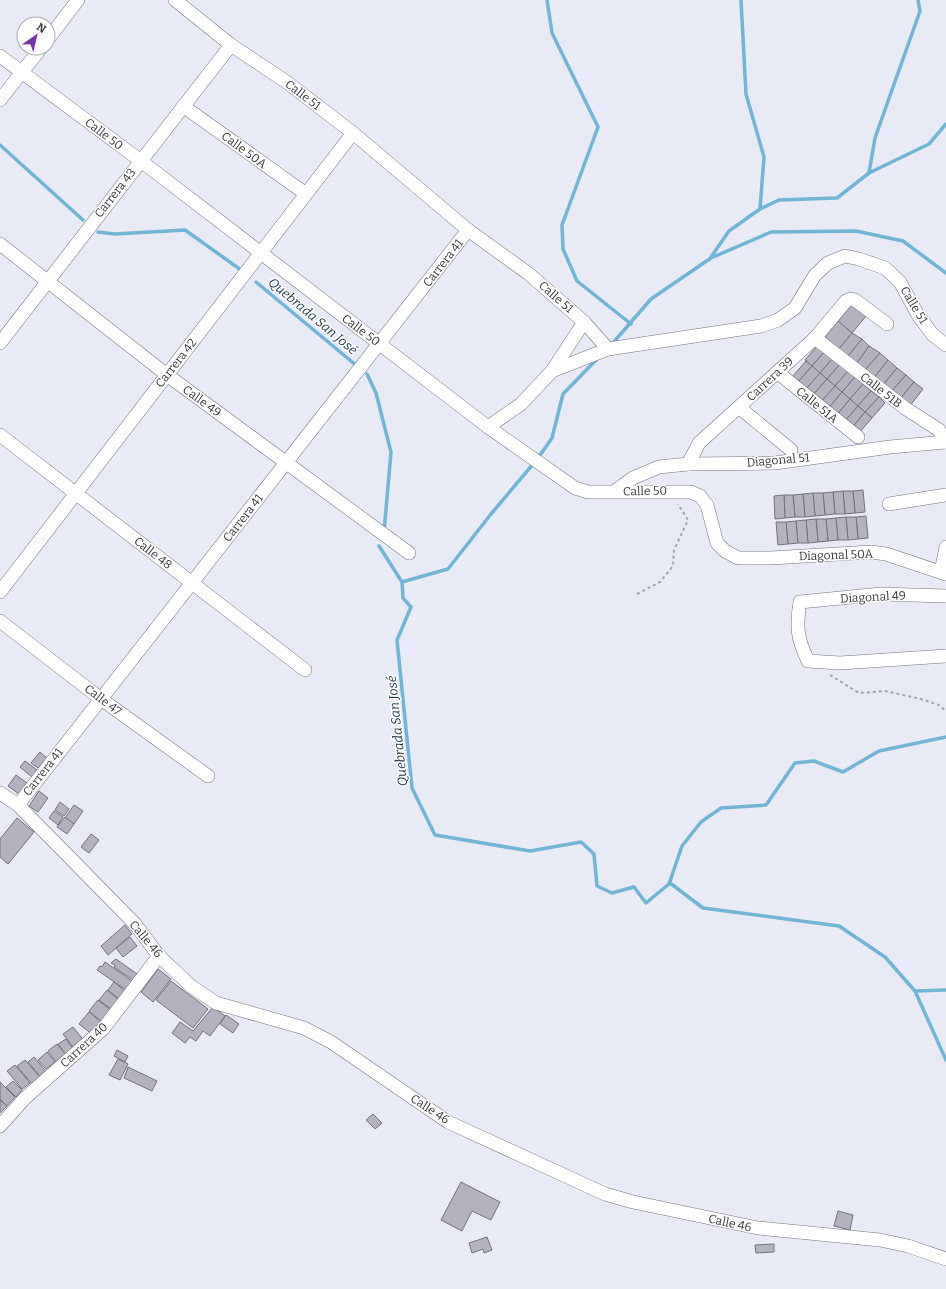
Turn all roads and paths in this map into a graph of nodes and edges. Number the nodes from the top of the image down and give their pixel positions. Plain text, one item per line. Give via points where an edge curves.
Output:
1 (78, 0) edge
2 (175, 0) edge
3 (56, 29) edge
4 (231, 44) junction
5 (0, 56) edge
6 (35, 56) edge
7 (22, 73) junction
8 (0, 100) edge
9 (183, 106) junction
10 (353, 133) junction
11 (141, 161) junction
12 (306, 194) junction
13 (468, 230) junction
14 (0, 244) edge
15 (260, 254) junction
16 (47, 282) junction
17 (584, 322) junction
18 (887, 324) dead end
19 (815, 338) junction
20 (1, 340) edge
21 (379, 344) junction
22 (946, 345) edge
23 (608, 349) junction
24 (552, 370) junction
25 (777, 372) junction
26 (167, 375) junction
27 (740, 408) junction
28 (488, 426) junction
29 (0, 435) edge
30 (858, 437) dead end
31 (946, 442) edge
32 (791, 450) dead end
33 (286, 462) junction
34 (688, 464) junction
35 (615, 491) junction
36 (671, 491) junction
37 (76, 493) junction
38 (946, 495) edge
39 (889, 504) dead end
40 (946, 547) edge
41 (725, 552) joint
42 (409, 553) dead end
43 (943, 573) edge
44 (192, 583) junction
45 (0, 592) edge
46 (637, 594) dead end
47 (946, 596) edge
48 (0, 621) edge
49 (946, 656) edge
50 (305, 670) dead end
51 (827, 673) dead end
52 (101, 699) junction
53 (946, 711) edge
54 (208, 776) dead end
55 (0, 793) edge
56 (18, 805) junction
57 (159, 956) junction
58 (0, 1126) edge
59 (946, 1259) edge

1 - 3 street
2 - 4 street, Calle 51
4 - 9 street, Carrera 43
4 - 10 street, Calle 51 via 288,83
5 - 7 street, Calle 50
6 - 7 street
7 - 8 street
7 - 11 street, Calle 50
9 - 11 street, Carrera 43
9 - 12 street, Calle 50A
10 - 12 street, Carrera 42
10 - 13 street, Calle 51
11 - 15 street, Calle 50
11 - 16 street, Carrera 43
12 - 15 street, Carrera 42
13 - 17 street, Calle 51 via 530,274
13 - 21 street, Carrera 41
14 - 16 street, Calle 49
15 - 21 street, Calle 50
15 - 26 street, Carrera 42
16 - 20 street, Carrera 43
16 - 26 street, Calle 49
17 - 23 street, Calle 51
17 - 24 street
18 - 19 street, Carrera 39 via 856,300 851,299 846,301
19 - 25 street, Carrera 39
19 - 31 street, Calle 51B via 905,408 939,430
21 - 28 street, Calle 50
21 - 33 street, Carrera 41
22 - 23 street, Calle 51 via 933,335 918,315 900,282 885,268 845,256 828,263 815,275 795,308 778,320 762,326
23 - 24 street
24 - 28 street via 521,404
25 - 27 street, Carrera 39
25 - 30 street, Calle 51A
26 - 33 street, Calle 49
26 - 37 street, Carrera 42
27 - 32 street
27 - 34 street, Carrera 39 via 700,443
28 - 35 street, Calle 50 via 574,488 588,492
29 - 37 street, Calle 48
31 - 34 street, Diagonal 51 via 775,463
33 - 42 street, Calle 49
33 - 44 street, Carrera 41
34 - 35 street, Diagonal 51 via 659,467 633,478
35 - 36 street, Calle 50
36 - 41 street, Calle 50 via 691,492 700,496 707,505 717,543
36 - 46 path via 688,520 674,550 673,566 660,582
37 - 44 street, Calle 48
37 - 45 street, Carrera 42
38 - 39 street
40 - 43 street
41 - 43 street, Diagonal 50A via 738,558 771,558 871,552 886,554
44 - 50 street, Calle 48
44 - 52 street, Carrera 41
47 - 49 street, Diagonal 49 via 881,594 800,602 797,619 799,643 808,661 840,663
48 - 52 street, Calle 47
51 - 53 path via 859,692 885,691 921,699 939,705
52 - 54 street, Calle 47
52 - 56 street, Carrera 41
55 - 56 street, Calle 46
56 - 57 street, Calle 46 via 134,924
57 - 58 street, Carrera 40 via 103,1029 25,1098
57 - 59 street, Calle 46 via 192,987 216,1003 304,1028 331,1042 448,1122 604,1194 758,1228 880,1240

